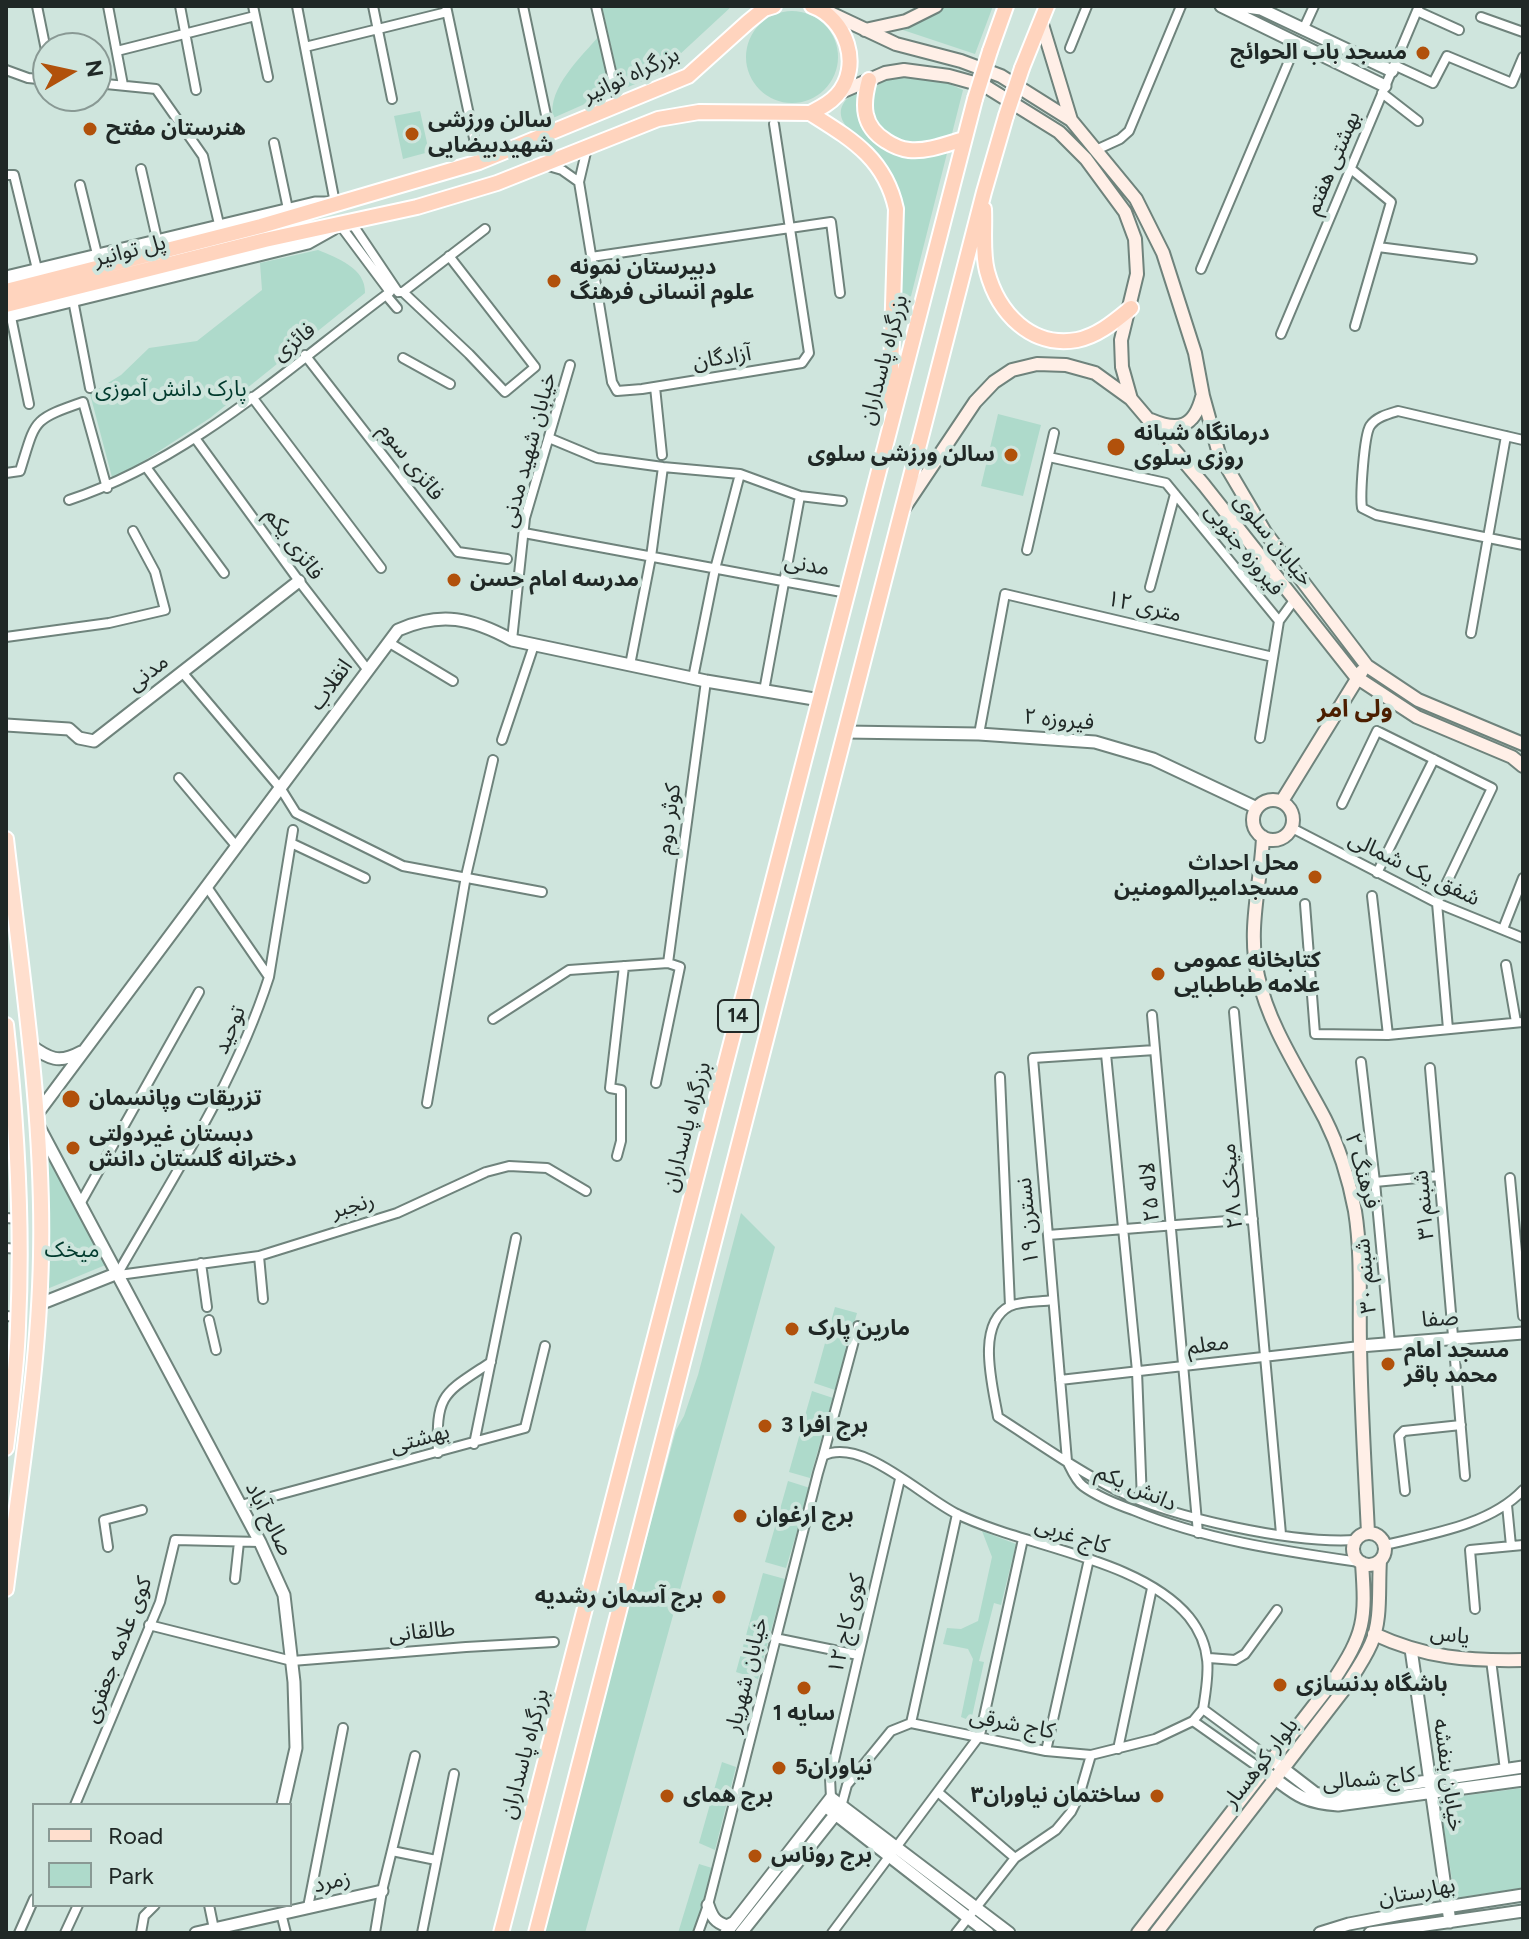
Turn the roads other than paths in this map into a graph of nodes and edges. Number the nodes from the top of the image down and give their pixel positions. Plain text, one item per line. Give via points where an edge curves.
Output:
1 (37, 6) edge
2 (108, 6) edge
3 (180, 6) edge
4 (297, 6) edge
5 (373, 6) edge
6 (523, 6) edge
7 (596, 6) edge
8 (752, 6) edge
9 (774, 6) edge
10 (936, 6) edge
11 (1006, 6) edge
12 (1047, 6) edge
13 (1087, 6) edge
14 (1181, 6) edge
15 (1221, 6) edge
16 (1240, 6) edge
17 (1314, 6) edge
18 (820, 8) edge
19 (446, 9) edge
20 (1418, 9) edge
21 (254, 11) edge
22 (1481, 17) dead end
23 (1041, 21) junction
24 (748, 22) junction
25 (378, 29) junction
26 (865, 30) junction
27 (1303, 30) junction
28 (1459, 30) dead end
29 (42, 32) edge
30 (1523, 32) edge
31 (185, 33) junction
32 (1297, 42) junction
33 (305, 47) junction
34 (1070, 48) dead end
35 (117, 51) junction
36 (1523, 57) edge
37 (1393, 68) junction
38 (6, 70) edge
39 (268, 77) dead end
40 (32, 78) edge
41 (869, 80) junction
42 (112, 84) edge
43 (123, 85) junction
44 (1384, 89) junction
45 (196, 90) dead end
46 (651, 93) junction
47 (839, 93) junction
48 (392, 99) dead end
49 (619, 106) junction
50 (810, 113) junction
51 (658, 119) junction
52 (1071, 120) junction
53 (1418, 121) dead end
54 (774, 124) dead end
55 (550, 134) junction
56 (964, 139) junction
57 (274, 143) dead end
58 (587, 147) junction
59 (1096, 150) junction
60 (479, 162) junction
61 (543, 165) junction
62 (141, 169) dead end
63 (1351, 169) junction
64 (6, 175) edge
65 (579, 182) junction
66 (80, 185) dead end
67 (984, 192) junction
68 (335, 203) junction
69 (288, 209) junction
70 (345, 223) junction
71 (219, 224) junction
72 (790, 228) junction
73 (485, 229) dead end
74 (263, 233) junction
75 (157, 239) junction
76 (1378, 247) junction
77 (97, 254) junction
78 (449, 256) junction
79 (591, 257) junction
80 (1472, 259) dead end
81 (37, 269) junction
82 (1201, 269) dead end
83 (6, 277) edge
84 (6, 291) edge
85 (394, 293) junction
86 (840, 293) dead end
87 (73, 300) junction
88 (397, 308) dead end
89 (1131, 308) junction
90 (8, 313) edge
91 (1355, 326) dead end
92 (1281, 334) dead end
93 (305, 355) junction
94 (403, 358) dead end
95 (570, 365) dead end
96 (450, 384) dead end
97 (655, 387) junction
98 (90, 388) dead end
99 (1203, 396) junction
100 (252, 397) junction
101 (1131, 399) junction
102 (29, 404) dead end
103 (1148, 419) junction
104 (889, 430) junction
105 (1054, 433) dead end
106 (1506, 436) junction
107 (195, 438) junction
108 (549, 438) junction
109 (1523, 440) edge
110 (662, 455) dead end
111 (1049, 457) junction
112 (146, 467) junction
113 (663, 467) junction
114 (6, 473) edge
115 (740, 474) junction
116 (107, 488) junction
117 (1175, 494) junction
118 (800, 496) junction
119 (69, 500) dead end
120 (842, 501) dead end
121 (900, 514) junction
122 (133, 531) dead end
123 (524, 533) junction
124 (1488, 538) junction
125 (1523, 545) edge
126 (1027, 550) dead end
127 (651, 557) junction
128 (507, 559) dead end
129 (381, 568) dead end
130 (715, 569) junction
131 (224, 573) dead end
132 (299, 581) junction
133 (783, 581) junction
134 (1150, 587) dead end
135 (847, 593) junction
136 (1295, 599) junction
137 (1279, 621) junction
138 (1471, 633) dead end
139 (6, 637) edge
140 (512, 640) junction
141 (388, 642) junction
142 (534, 645) junction
143 (1273, 657) junction
144 (630, 665) junction
145 (1367, 666) junction
146 (367, 669) junction
147 (182, 672) junction
148 (1356, 677) junction
149 (693, 678) junction
150 (453, 681) dead end
151 (706, 681) junction
152 (764, 691) junction
153 (820, 700) junction
154 (6, 725) edge
155 (845, 732) junction
156 (979, 734) junction
157 (1260, 738) dead end
158 (502, 740) dead end
159 (1523, 744) edge
160 (1434, 759) junction
161 (493, 760) dead end
162 (1523, 766) edge
163 (179, 778) dead end
164 (281, 789) junction
165 (1282, 801) junction
166 (1342, 804) dead end
167 (1257, 808) junction
168 (1292, 828) junction
169 (293, 830) dead end
170 (1263, 837) junction
171 (6, 839) edge
172 (291, 843) junction
173 (237, 847) junction
174 (1377, 873) junction
175 (466, 876) junction
176 (365, 878) dead end
177 (1523, 878) edge
178 (207, 887) junction
179 (542, 892) dead end
180 (1372, 896) dead end
181 (1437, 903) junction
182 (1305, 904) dead end
183 (1503, 929) junction
184 (1523, 938) edge
185 (668, 963) junction
186 (1506, 965) dead end
187 (624, 966) junction
188 (269, 977) junction
189 (199, 992) dead end
190 (1234, 1012) dead end
191 (1152, 1015) dead end
192 (493, 1019) dead end
193 (1519, 1022) edge
194 (6, 1025) edge
195 (1448, 1029) junction
196 (1388, 1035) junction
197 (30, 1045) junction
198 (85, 1050) junction
199 (1155, 1050) junction
200 (1106, 1054) junction
201 (1361, 1062) dead end
202 (1430, 1068) dead end
203 (1000, 1077) dead end
204 (656, 1083) dead end
205 (427, 1103) dead end
206 (38, 1119) junction
207 (617, 1156) dead end
208 (1439, 1176) junction
209 (1510, 1178) dead end
210 (1375, 1182) junction
211 (586, 1191) dead end
212 (80, 1204) junction
213 (12, 1218) edge
214 (1253, 1219) junction
215 (1171, 1226) junction
216 (1123, 1229) junction
217 (1048, 1235) junction
218 (516, 1238) dead end
219 (13, 1248) edge
220 (259, 1256) junction
221 (201, 1263) junction
222 (118, 1274) junction
223 (263, 1299) dead end
224 (1053, 1300) junction
225 (40, 1304) junction
226 (1010, 1306) junction
227 (207, 1307) dead end
228 (12, 1316) edge
229 (1523, 1316) edge
230 (209, 1320) dead end
231 (858, 1326) dead end
232 (1523, 1333) edge
233 (1453, 1339) junction
234 (1390, 1343) junction
235 (545, 1346) dead end
236 (1360, 1346) junction
237 (216, 1350) dead end
238 (11, 1356) edge
239 (1267, 1356) junction
240 (491, 1362) junction
241 (1183, 1366) junction
242 (1137, 1371) junction
243 (1060, 1380) junction
244 (10, 1413) junction
245 (27, 1416) junction
246 (1461, 1425) junction
247 (474, 1444) junction
248 (6, 1448) edge
249 (438, 1453) junction
250 (823, 1456) junction
251 (1067, 1461) junction
252 (1465, 1476) dead end
253 (900, 1479) junction
254 (1523, 1490) edge
255 (1405, 1491) dead end
256 (1142, 1501) junction
257 (241, 1505) junction
258 (1507, 1505) junction
259 (142, 1510) dead end
260 (957, 1514) junction
261 (1197, 1517) junction
262 (1198, 1533) junction
263 (1368, 1533) junction
264 (1281, 1534) junction
265 (1023, 1539) junction
266 (1356, 1540) junction
267 (239, 1542) junction
268 (260, 1542) junction
269 (1385, 1545) junction
270 (1523, 1545) edge
271 (1511, 1546) junction
272 (108, 1547) dead end
273 (1089, 1559) junction
274 (1380, 1561) junction
275 (1361, 1562) junction
276 (235, 1579) dead end
277 (1152, 1588) junction
278 (6, 1589) edge
279 (1475, 1609) dead end
280 (1277, 1610) dead end
281 (149, 1625) junction
282 (1374, 1634) junction
283 (775, 1638) junction
284 (554, 1642) dead end
285 (1411, 1649) junction
286 (858, 1655) junction
287 (1209, 1658) junction
288 (1491, 1660) junction
289 (1523, 1660) edge
290 (292, 1661) junction
291 (1203, 1709) junction
292 (1193, 1721) junction
293 (911, 1723) junction
294 (343, 1728) dead end
295 (980, 1735) junction
296 (1118, 1749) junction
297 (1046, 1751) junction
298 (1091, 1755) junction
299 (415, 1756) dead end
300 (1523, 1767) edge
301 (1273, 1769) junction
302 (1505, 1770) junction
303 (454, 1774) dead end
304 (830, 1778) junction
305 (1523, 1780) edge
306 (847, 1785) junction
307 (1430, 1788) junction
308 (939, 1793) junction
309 (828, 1802) junction
310 (76, 1803) edge
311 (280, 1803) edge
312 (838, 1811) junction
313 (392, 1851) junction
314 (891, 1852) junction
315 (1015, 1858) junction
316 (436, 1860) junction
317 (382, 1891) junction
318 (1523, 1895) edge
319 (32, 1904) edge
320 (708, 1905) junction
321 (77, 1907) edge
322 (153, 1907) edge
323 (209, 1907) edge
324 (308, 1907) junction
325 (976, 1907) junction
326 (1447, 1907) junction
327 (281, 1909) edge
328 (1523, 1911) edge
329 (968, 1918) junction
330 (244, 1927) edge
331 (1450, 1927) edge
332 (214, 1929) junction
333 (733, 1930) edge
334 (19, 1933) edge
335 (65, 1933) edge
336 (141, 1933) edge
337 (196, 1933) edge
338 (286, 1933) edge
339 (375, 1933) edge
340 (422, 1933) edge
341 (501, 1933) edge
342 (536, 1933) edge
343 (698, 1933) edge
344 (832, 1933) edge
345 (956, 1933) edge
346 (988, 1933) edge
347 (1009, 1933) edge
348 (1138, 1933) edge
349 (1156, 1933) edge
350 (1320, 1933) edge
351 (1373, 1933) edge

1 - 29 street
2 - 35 street
3 - 31 street
4 - 33 street
5 - 25 street
6 - 55 street
7 - 49 street
8 - 24 main road
9 - 24 highway, بزرگراه توانیر
10 - 26 main road via 906,21
11 - 56 highway, بزرگراه پاسداران / 14, bridge
12 - 23 highway, 14
13 - 34 street
14 - 59 street via 1129,131
15 - 32 street
16 - 27 street via 1261,9
17 - 27 street
18 - 26 main road, خیابان سلوی
18 - 47 highway via 843,30 849,49 848,73
19 - 25 street
19 - 60 street
20 - 28 street
20 - 37 street, بهشتی هفتم
21 - 31 street
21 - 39 street
22 - 30 street
23 - 52 main road
23 - 67 highway, 14, bridge
24 - 46 highway, بزرگراه توانیر via 688,76
25 - 33 street
25 - 48 street
26 - 52 main road, خیابان سلوی via 1001,76
27 - 37 street
31 - 35 street
31 - 45 street
32 - 44 street
32 - 82 street
33 - 68 street
35 - 43 street
36 - 37 street via 1512,83 1447,56 1433,83
37 - 44 street, بهشتی هفتم
38 - 40 street
41 - 47 main road, خیابان سلوی
41 - 56 highway via 864,99 867,122 886,141 908,150
41 - 89 main road, خیابان سلوی via 904,70 949,76 985,86 1059,132 1125,212 1135,239 1137,274
42 - 43 street
43 - 71 street via 156,89 203,156
44 - 53 street
44 - 63 street, بهشتی هفتم
46 - 49 highway, بزرگراه توانیر
46 - 51 highway via 647,105
47 - 50 highway
49 - 55 highway, بزرگراه توانیر
50 - 51 highway via 699,112
50 - 104 highway via 853,141 891,186 896,209
51 - 58 highway
52 - 59 main road, خیابان سلوی
54 - 72 street, آزادگان
55 - 60 highway, بزرگراه توانیر
56 - 104 highway, بزرگراه پاسداران / 14
57 - 69 street
58 - 61 highway
58 - 65 street, آزادگان
59 - 99 main road, خیابان سلوی via 1136,199 1163,253
60 - 68 highway, بزرگراه توانیر
61 - 65 street
61 - 70 highway via 461,194
62 - 75 street
63 - 76 street via 1391,202
63 - 92 street, بهشتی هفتم
64 - 81 street via 14,175
65 - 79 street, آزادگان
66 - 77 street
67 - 89 highway via 986,269 1011,319 1031,335 1078,340 1106,328
67 - 121 highway, 14
68 - 69 street, بزرگراه توانیر
68 - 74 highway, بزرگراه توانیر
69 - 71 street, بزرگراه توانیر
70 - 74 highway
70 - 85 street
70 - 87 street via 308,243
71 - 75 street, بزرگراه توانیر
72 - 79 street
72 - 86 street via 831,222
72 - 97 street, آزادگان via 809,353 802,363
73 - 78 street, فائزی
74 - 84 highway, پل توانیر
74 - 90 highway, پل توانیر
75 - 77 street, بزرگراه توانیر
76 - 80 street
76 - 91 street
77 - 81 street, بزرگراه توانیر
78 - 85 street, فائزی
78 - 85 street via 535,367 505,392 469,354
79 - 97 street, آزادگان via 612,382 617,391
81 - 83 street, بزرگراه توانیر
85 - 88 street
85 - 93 street, فائزی
87 - 90 street
87 - 98 street
89 - 101 main road, خیابان سلوی via 1121,340
90 - 102 street
93 - 100 street, فائزی
93 - 128 street, فائزی سوم via 458,552
94 - 96 street
95 - 108 street, خیابان شهید مدنی
97 - 110 street
99 - 103 main road via 1189,423 1178,427
99 - 145 main road, خیابان سلوی via 1219,454 1243,497
100 - 107 street, فائزی
100 - 129 street
101 - 103 main road, خیابان سلوی
101 - 121 main road via 1095,373 1066,365 1012,370 975,402
103 - 136 main road, خیابان سلوی
104 - 135 highway, بزرگراه پاسداران / 14
105 - 111 street
106 - 109 street
106 - 124 street
106 - 124 street via 1398,411 1369,427 1362,508
107 - 112 street, فائزی
107 - 132 street, فائزی یکم
108 - 113 street via 597,458
108 - 123 street, خیابان شهید مدنی
111 - 117 street, فیروزه جنوبی via 1166,483
111 - 126 street
112 - 116 street, فائزی
112 - 131 street
113 - 115 street
113 - 127 street
114 - 116 street via 20,471 34,427 47,415 83,402
115 - 118 street
115 - 130 street
116 - 119 street, فائزی
117 - 134 street
117 - 137 street, فیروزه جنوبی
118 - 120 street
118 - 133 street
121 - 155 highway, 14
122 - 139 street via 155,572 165,610
123 - 127 street, مدنی
123 - 140 street, خیابان شهید مدنی
124 - 125 street
124 - 138 street
127 - 130 street, مدنی
127 - 144 street
130 - 133 street, مدنی
130 - 149 street
132 - 146 street, فائزی یکم
132 - 147 street, مدنی
133 - 135 street, مدنی
133 - 152 street
135 - 153 highway, بزرگراه پاسداران / 14
136 - 137 street
136 - 148 main road, خیابان سلوی
137 - 143 street
140 - 141 street, انقلاب via 485,625 445,619 419,621 398,630
140 - 142 street, انقلاب
141 - 146 street, انقلاب
141 - 150 street
142 - 144 street, انقلاب
142 - 158 street
143 - 156 street, ۱۲ متری via 1005,594
143 - 157 street
144 - 149 street, انقلاب
145 - 148 main road
145 - 159 main road, خیابان سلوی via 1418,700
146 - 164 street, انقلاب
147 - 154 street, مدنی via 94,741 69,729
147 - 164 street
148 - 162 main road, خیابان سلوی via 1417,717
148 - 165 main road
149 - 151 street, انقلاب
151 - 152 street, انقلاب
151 - 185 street, کوثر دوم
152 - 153 street, انقلاب
153 - 341 highway, بزرگراه پاسداران / 14
155 - 156 street, فیروزه ٢
155 - 342 highway, 14
156 - 167 street, فیروزه ٢ via 1052,737 1121,748
160 - 166 street via 1377,731
160 - 174 street
160 - 181 street via 1492,788
161 - 175 street
163 - 173 street
164 - 173 street, انقلاب
164 - 175 street via 296,813 403,866
165 - 167 main road via 1270,800
165 - 168 main road via 1293,816
167 - 170 main road via 1253,822
168 - 170 main road via 1283,838
168 - 174 street, شفق یک شمالی
169 - 172 street, توحید
170 - 236 main road, فرهنگ ۲ via 1253,940 1258,976 1270,1013 1344,1166 1355,1212
171 - 197 main road
172 - 176 street
172 - 188 street, توحید
173 - 178 street, انقلاب
174 - 181 street, شفق یک شمالی
175 - 179 street
175 - 205 street
177 - 183 street
178 - 188 street
178 - 198 street, انقلاب
180 - 196 street
181 - 183 street, شفق یک شمالی
181 - 195 street
182 - 196 street via 1315,1034
183 - 184 street, شفق یک شمالی
185 - 187 street
185 - 204 street, کوثر دوم via 680,967
186 - 193 street
187 - 192 street via 569,970
187 - 207 street via 610,1088 621,1090
188 - 222 street, توحید via 226,1084
189 - 212 street
190 - 214 street, میخک ۲۸
191 - 199 street, لاله ۲۵
193 - 195 street
194 - 213 main road via 16,1119
195 - 196 street
197 - 198 street via 67,1060
197 - 206 main road
198 - 206 street, انقلاب
199 - 200 street
199 - 215 street, لاله ۲۵
200 - 216 street
200 - 217 street, نسترن ۱۹ via 1033,1058
201 - 210 street, شبنم ۳۰
202 - 208 street, شبنم۳۱
203 - 226 street
206 - 212 street, صالح آباد
206 - 225 main road
208 - 210 street
208 - 233 street, شبنم۳۱
209 - 229 street
210 - 234 street, شبنم ۳۰
211 - 220 street, رنجبر via 547,1168 509,1166 397,1213
212 - 222 street, صالح آباد
213 - 219 main road
214 - 215 street
214 - 239 street, میخک ۲۸
215 - 216 street
215 - 241 street, لاله ۲۵
216 - 217 street
216 - 242 street
217 - 224 street, نسترن ۱۹
218 - 240 street
219 - 228 main road
220 - 221 street, رنجبر
220 - 223 street
221 - 222 street, رنجبر
221 - 227 street
222 - 225 street
222 - 257 street, صالح آباد
224 - 226 street
224 - 243 street, نسترن ۱۹
225 - 245 main road
226 - 251 street via 994,1323 987,1354 998,1417
228 - 238 main road
230 - 237 street
231 - 250 street, خیابان شهریار
232 - 233 street, صفا
233 - 234 street, صفا
233 - 246 street, شبنم۳۱
234 - 236 street, صفا
235 - 247 street, بهشتی via 525,1428
236 - 239 street, معلم
236 - 263 main road, فرهنگ ۲
238 - 244 main road
239 - 241 street, معلم
239 - 264 street, میخک ۲۸
240 - 247 street
240 - 249 street via 448,1391 436,1417
241 - 242 street, معلم
241 - 261 street, لاله ۲۵
242 - 243 street, معلم
242 - 256 street
243 - 251 street, نسترن ۱۹
244 - 245 main road
244 - 248 main road
245 - 278 main road
246 - 252 street, شبنم۳۱
246 - 255 street via 1404,1431 1399,1436
247 - 249 street, بهشتی
249 - 257 street, بهشتی
250 - 253 street, کاج غربی via 852,1452
250 - 283 street, خیابان شهریار
251 - 256 street, دانش یکم
251 - 262 street, دانش یکم via 1081,1485 1101,1496
253 - 260 street, کاج غربی
253 - 286 street, کوی کاج ۱۲
254 - 258 street
256 - 261 street, دانش یکم
257 - 268 street, صالح آباد
258 - 269 street via 1468,1522
258 - 271 street
259 - 272 street via 104,1520
260 - 265 street, کاج غربی
260 - 293 street
261 - 262 street, لاله ۲۵
261 - 264 street, دانش یکم
262 - 275 street, دانش یکم
263 - 266 main road
263 - 269 main road
264 - 266 street, دانش یکم via 1327,1542
265 - 273 street, کاج غربی
265 - 295 street
266 - 275 main road via 1354,1554
267 - 268 street, کوی علامه جعفری
267 - 276 street
267 - 281 street, کوی علامه جعفری via 175,1540
268 - 290 street, صالح آباد via 284,1595
269 - 274 main road
270 - 271 street
271 - 279 street via 1470,1550
273 - 277 street, کاج غربی
273 - 297 street
274 - 275 main road
274 - 282 main road, بلوار کوهسار
275 - 301 main road, بلوار کوهسار via 1360,1637
277 - 287 street, کاج غربی via 1189,1617
277 - 296 street
280 - 287 street via 1245,1654 1235,1660
281 - 290 street, طالقانی
281 - 310 street, کوی علامه جعفری
282 - 285 main road, یاس
282 - 301 main road, بلوار کوهسار via 1345,1688
283 - 286 street
283 - 320 street, خیابان شهریار
284 - 290 street, طالقانی
285 - 288 main road, یاس
285 - 307 street, خیابان بنفشه
286 - 304 street, کوی کاج ۱۲
287 - 291 street
288 - 289 main road, یاس
288 - 302 street
290 - 311 street, صالح آباد via 296,1748
291 - 292 street
291 - 301 street
292 - 296 street, کاج شرقی
292 - 301 street
293 - 295 street, کاج شرقی
293 - 306 street via 891,1731
294 - 324 street
295 - 297 street, کاج شرقی
295 - 308 street
296 - 298 street, کاج شرقی
297 - 298 street, کاج شرقی
298 - 315 street via 1071,1812 1056,1830
299 - 313 street
300 - 302 street, کاج شمالی
301 - 307 street, کاج شمالی via 1294,1794 1313,1804 1338,1805
301 - 348 main road, بلوار کوهسار
301 - 349 main road, بلوار کوهسار
302 - 307 street, کاج شمالی
303 - 316 street
304 - 306 street via 836,1788
304 - 309 street, کوی کاج ۱۲
305 - 307 street, کاج شمالی
306 - 312 street
307 - 326 street, خیابان بنفشه
308 - 314 street
308 - 315 street
309 - 312 street
309 - 333 street
312 - 314 street
312 - 333 street
313 - 316 street
313 - 317 street
314 - 325 street
314 - 329 street
314 - 344 street
315 - 325 street
316 - 340 street
317 - 324 street, زمرد
317 - 339 street
318 - 326 street, بهارستان
319 - 334 street
320 - 333 street via 717,1923
320 - 343 street, خیابان شهریار
321 - 335 street
322 - 336 street via 144,1916
323 - 332 street
324 - 327 street, زمرد
325 - 329 street
325 - 347 street
326 - 331 street, خیابان بنفشه
326 - 350 street, بهارستان
327 - 330 street, زمرد
327 - 338 street
328 - 331 street, بهارستان
329 - 345 street
329 - 346 street
330 - 332 street, زمرد
331 - 351 street, بهارستان
332 - 337 street, زمرد

